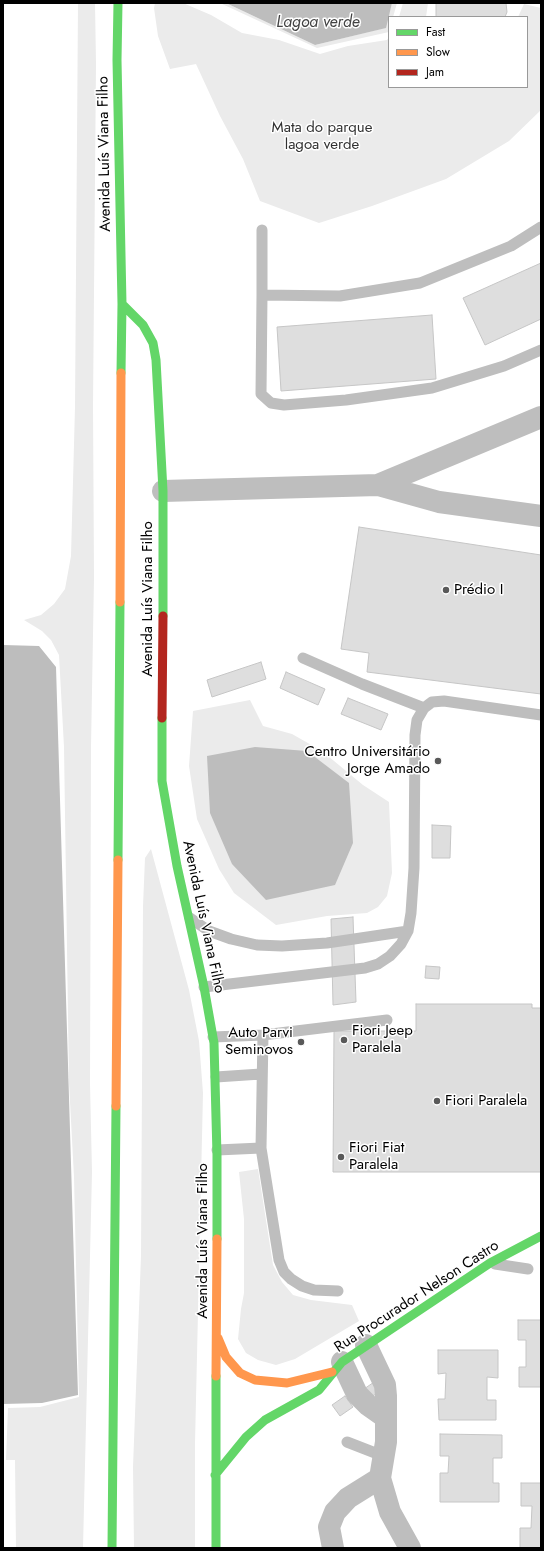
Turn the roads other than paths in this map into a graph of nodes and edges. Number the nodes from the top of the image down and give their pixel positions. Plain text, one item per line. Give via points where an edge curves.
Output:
1 (118, 3) edge
2 (541, 227) edge
3 (262, 230) dead end
4 (262, 295) junction
5 (122, 304) junction
6 (541, 350) edge
7 (541, 417) edge
8 (378, 485) junction
9 (162, 491) junction
10 (541, 516) edge
11 (303, 658) dead end
12 (424, 708) junction
13 (541, 715) edge
14 (188, 916) junction
15 (408, 931) junction
16 (204, 987) junction
17 (387, 1020) dead end
18 (263, 1035) junction
19 (213, 1037) junction
20 (261, 1074) junction
21 (216, 1077) junction
22 (261, 1148) junction
23 (217, 1150) junction
24 (541, 1236) edge
25 (490, 1263) junction
26 (528, 1269) dead end
27 (338, 1291) dead end
28 (217, 1336) junction
29 (366, 1345) junction
30 (337, 1367) junction
31 (385, 1417) junction
32 (347, 1442) dead end
33 (384, 1456) junction
34 (215, 1475) junction
35 (380, 1478) junction
36 (112, 1548) edge
37 (216, 1548) edge
38 (333, 1548) edge
39 (410, 1548) edge

1 - 5 main road, Avenida Luís Viana Filho
2 - 4 lane via 511,246 420,283 340,296
3 - 4 lane
4 - 6 lane via 261,394 271,403 284,405 346,400 432,388 504,366
5 - 9 main road, Avenida Luís Viana Filho via 143,325 153,343
5 - 36 main road, Avenida Luís Viana Filho
7 - 8 street
8 - 9 street
8 - 10 street via 439,502
9 - 14 main road, Avenida Luís Viana Filho via 162,781
11 - 12 lane
12 - 13 lane via 432,702 444,702
12 - 15 lane via 417,720 415,735 413,893
14 - 15 lane via 208,931 257,945 282,946 327,942
14 - 16 main road, Avenida Luís Viana Filho
15 - 16 lane via 390,956 378,964 365,968
16 - 19 main road, Avenida Luís Viana Filho
17 - 18 lane
18 - 19 lane
18 - 20 lane
19 - 21 main road, Avenida Luís Viana Filho
20 - 21 lane
20 - 22 lane
21 - 23 main road, Avenida Luís Viana Filho
22 - 23 lane
22 - 27 lane via 276,1247 284,1272 302,1286 314,1290
23 - 28 main road, Avenida Luís Viana Filho
24 - 25 main road, Rua Procurador Nelson Castro
25 - 26 lane
25 - 29 main road, Rua Procurador Nelson Castro
28 - 30 main road, Rua Procurador Nelson Castro via 226,1357 240,1373 254,1380 287,1383
28 - 34 main road, Avenida Luís Viana Filho
29 - 30 main road, Rua Procurador Nelson Castro
29 - 31 street via 385,1385
30 - 31 street via 357,1394
30 - 34 main road, Rua Procurador Nelson Castro via 319,1390 265,1420 246,1437
31 - 33 street
32 - 33 lane
33 - 35 street
34 - 37 main road, Avenida Luís Viana Filho
35 - 38 street via 348,1498 335,1512 329,1527
35 - 39 street via 390,1512

